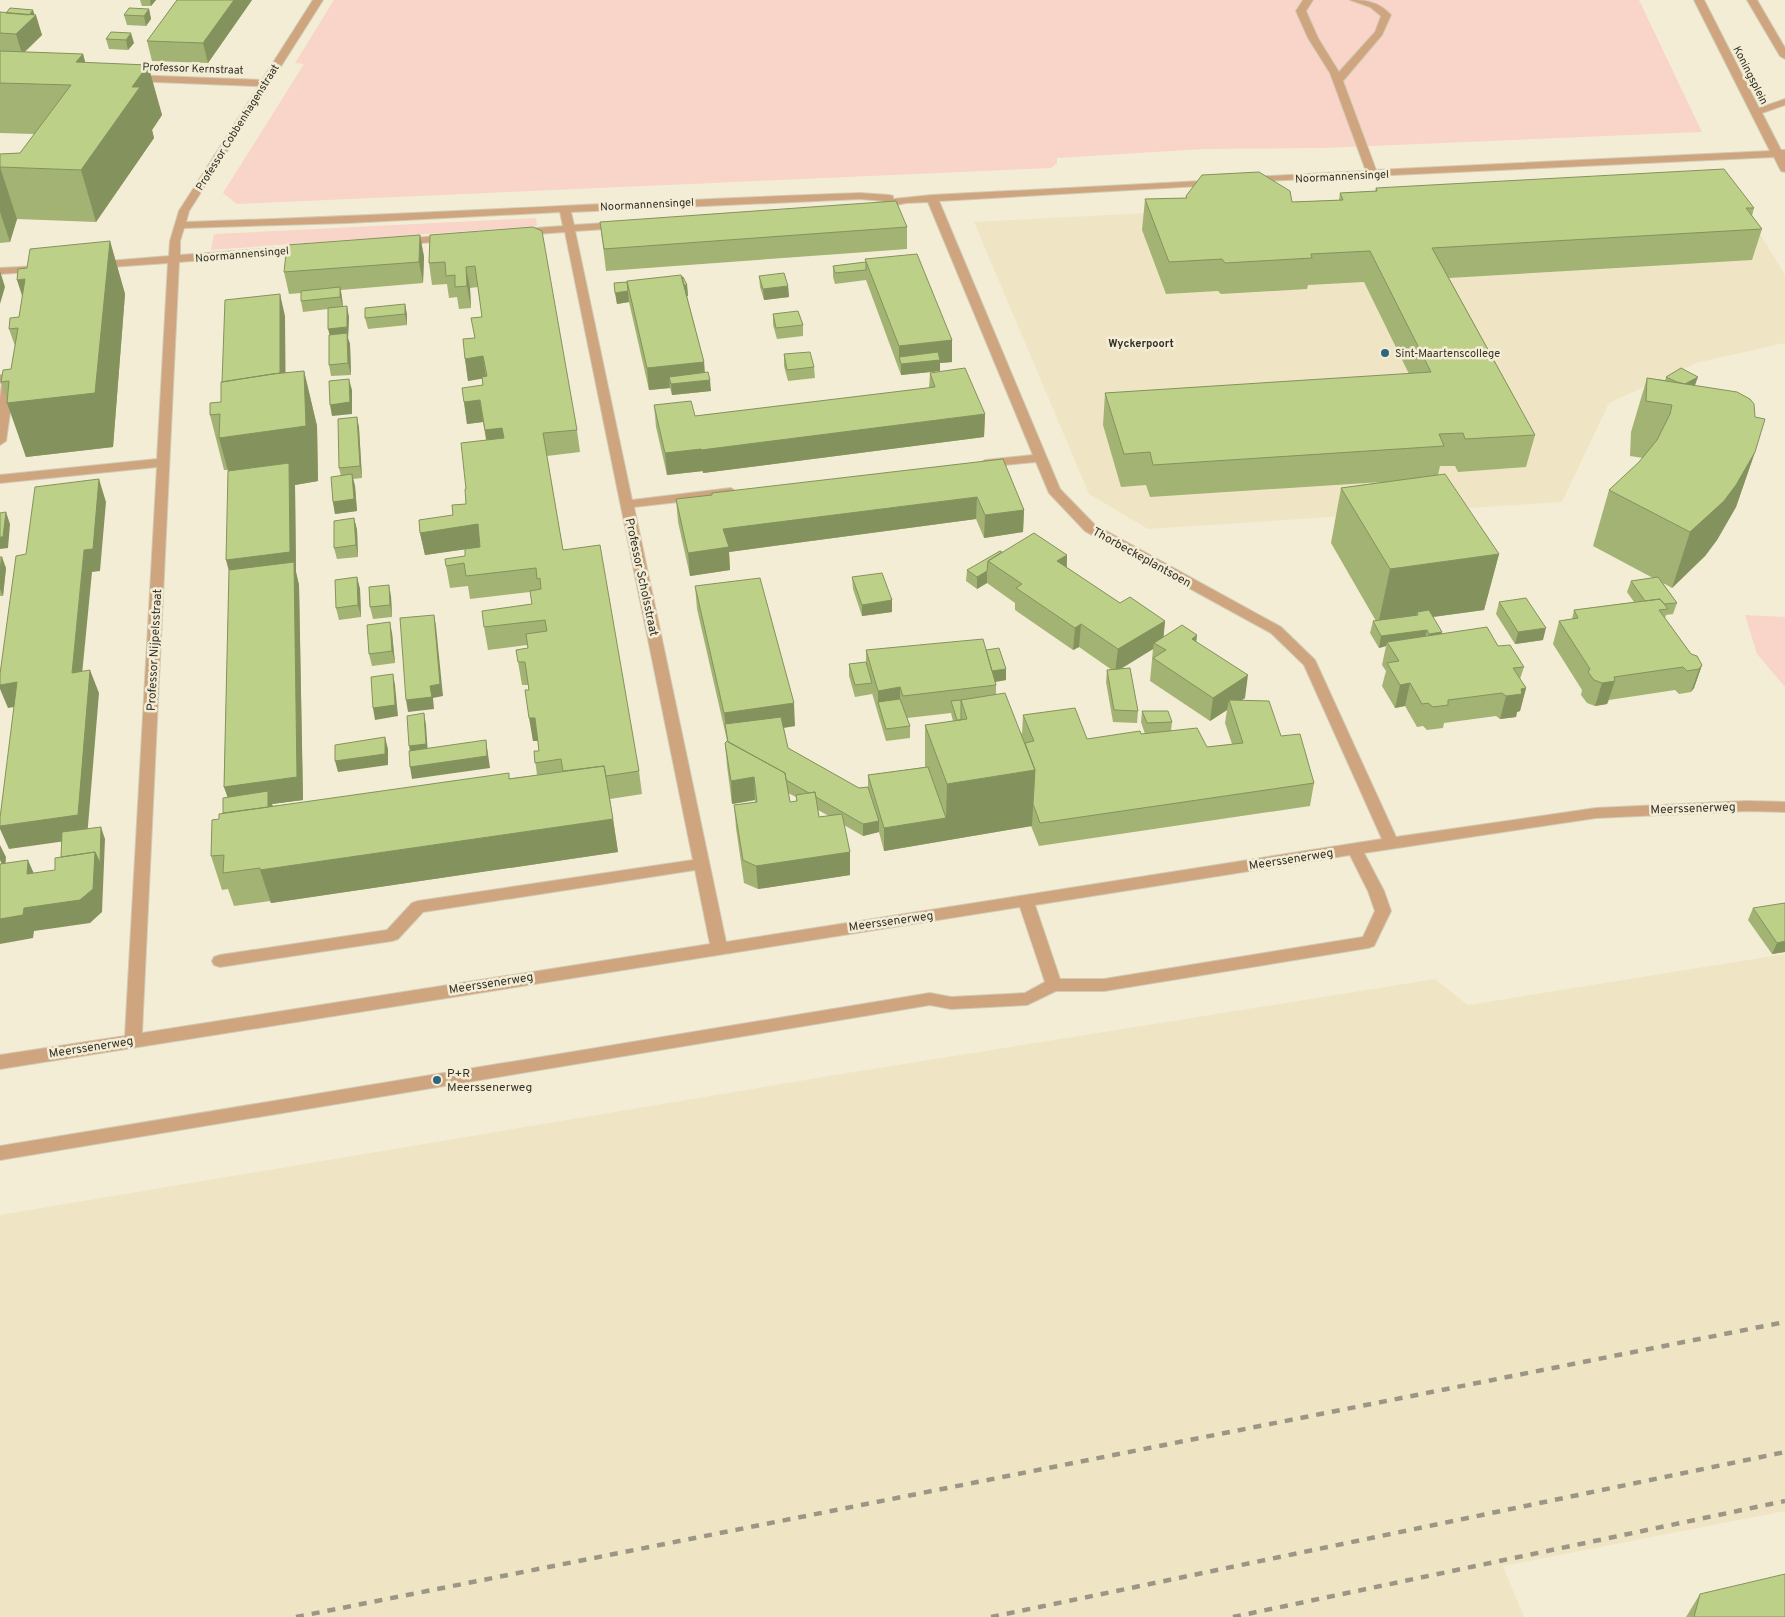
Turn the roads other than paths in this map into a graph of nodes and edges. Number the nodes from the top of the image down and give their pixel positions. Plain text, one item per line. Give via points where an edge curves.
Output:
1 (318, 0) edge
2 (1308, 0) edge
3 (1355, 0) edge
4 (1699, 0) edge
5 (1752, 0) edge
6 (1785, 56) edge
7 (119, 78) edge
8 (1337, 81) junction
9 (265, 83) junction
10 (1785, 102) edge
11 (1756, 112) junction
12 (1781, 153) edge
13 (1785, 169) edge
14 (1372, 174) junction
15 (932, 198) junction
16 (906, 200) junction
17 (565, 208) junction
18 (866, 208) edge
19 (636, 224) edge
20 (179, 225) junction
21 (570, 228) junction
22 (510, 233) edge
23 (461, 237) edge
24 (392, 242) edge
25 (323, 248) edge
26 (175, 260) junction
27 (86, 266) edge
28 (47, 268) edge
29 (0, 271) edge
30 (0, 379) edge
31 (0, 442) edge
32 (1040, 458) junction
33 (164, 462) junction
34 (971, 466) edge
35 (0, 479) edge
36 (745, 491) edge
37 (626, 504) junction
38 (1785, 808) edge
39 (1391, 843) junction
40 (1356, 849) junction
41 (701, 864) junction
42 (1026, 901) junction
43 (719, 947) junction
44 (220, 962) dead end
45 (1054, 985) junction
46 (133, 1040) junction
47 (0, 1062) edge
48 (0, 1153) edge

1 - 9 street, Professor Cobbenhagenstraat
2 - 8 street via 1300,12
3 - 8 street via 1386,14 1380,33
4 - 11 street, Koningsplein
5 - 6 street
7 - 9 street, Professor Kernstraat
8 - 14 street
9 - 20 street, Professor Cobbenhagenstraat via 184,211
10 - 11 street
11 - 12 street, Koningsplein
12 - 13 street, Koningsplein
12 - 14 street, Noormannensingel
14 - 15 street, Noormannensingel
15 - 16 street, Noormannensingel
15 - 32 street, Thorbeckeplantsoen
16 - 17 street, Noormannensingel via 860,196
16 - 18 street, Noormannensingel
17 - 20 street, Noormannensingel
17 - 21 street, Professor Scholsstraat
19 - 21 street, Noormannensingel
20 - 26 street, Professor Cobbenhagenstraat
21 - 22 street, Noormannensingel
21 - 37 street, Professor Scholsstraat
23 - 24 street
25 - 26 street, Noormannensingel
26 - 27 street, Noormannensingel
26 - 33 street, Professor Nijpelsstraat
28 - 29 street
30 - 31 street via 9,378
32 - 34 street
32 - 39 street, Thorbeckeplantsoen via 1054,490 1090,528 1276,630 1310,663
33 - 35 street
33 - 46 street, Professor Nijpelsstraat
36 - 37 street
37 - 41 street, Professor Scholsstraat
38 - 39 street, Meerssenerweg via 1737,806 1596,814
39 - 40 street, Meerssenerweg
40 - 42 street, Meerssenerweg
40 - 45 street via 1383,911 1368,942 1104,985
41 - 43 street, Professor Scholsstraat
41 - 44 street via 418,907 392,935
42 - 43 street, Meerssenerweg
42 - 45 street
43 - 46 street, Meerssenerweg
45 - 48 street via 1027,1000 951,1003 930,999
46 - 47 street, Meerssenerweg

